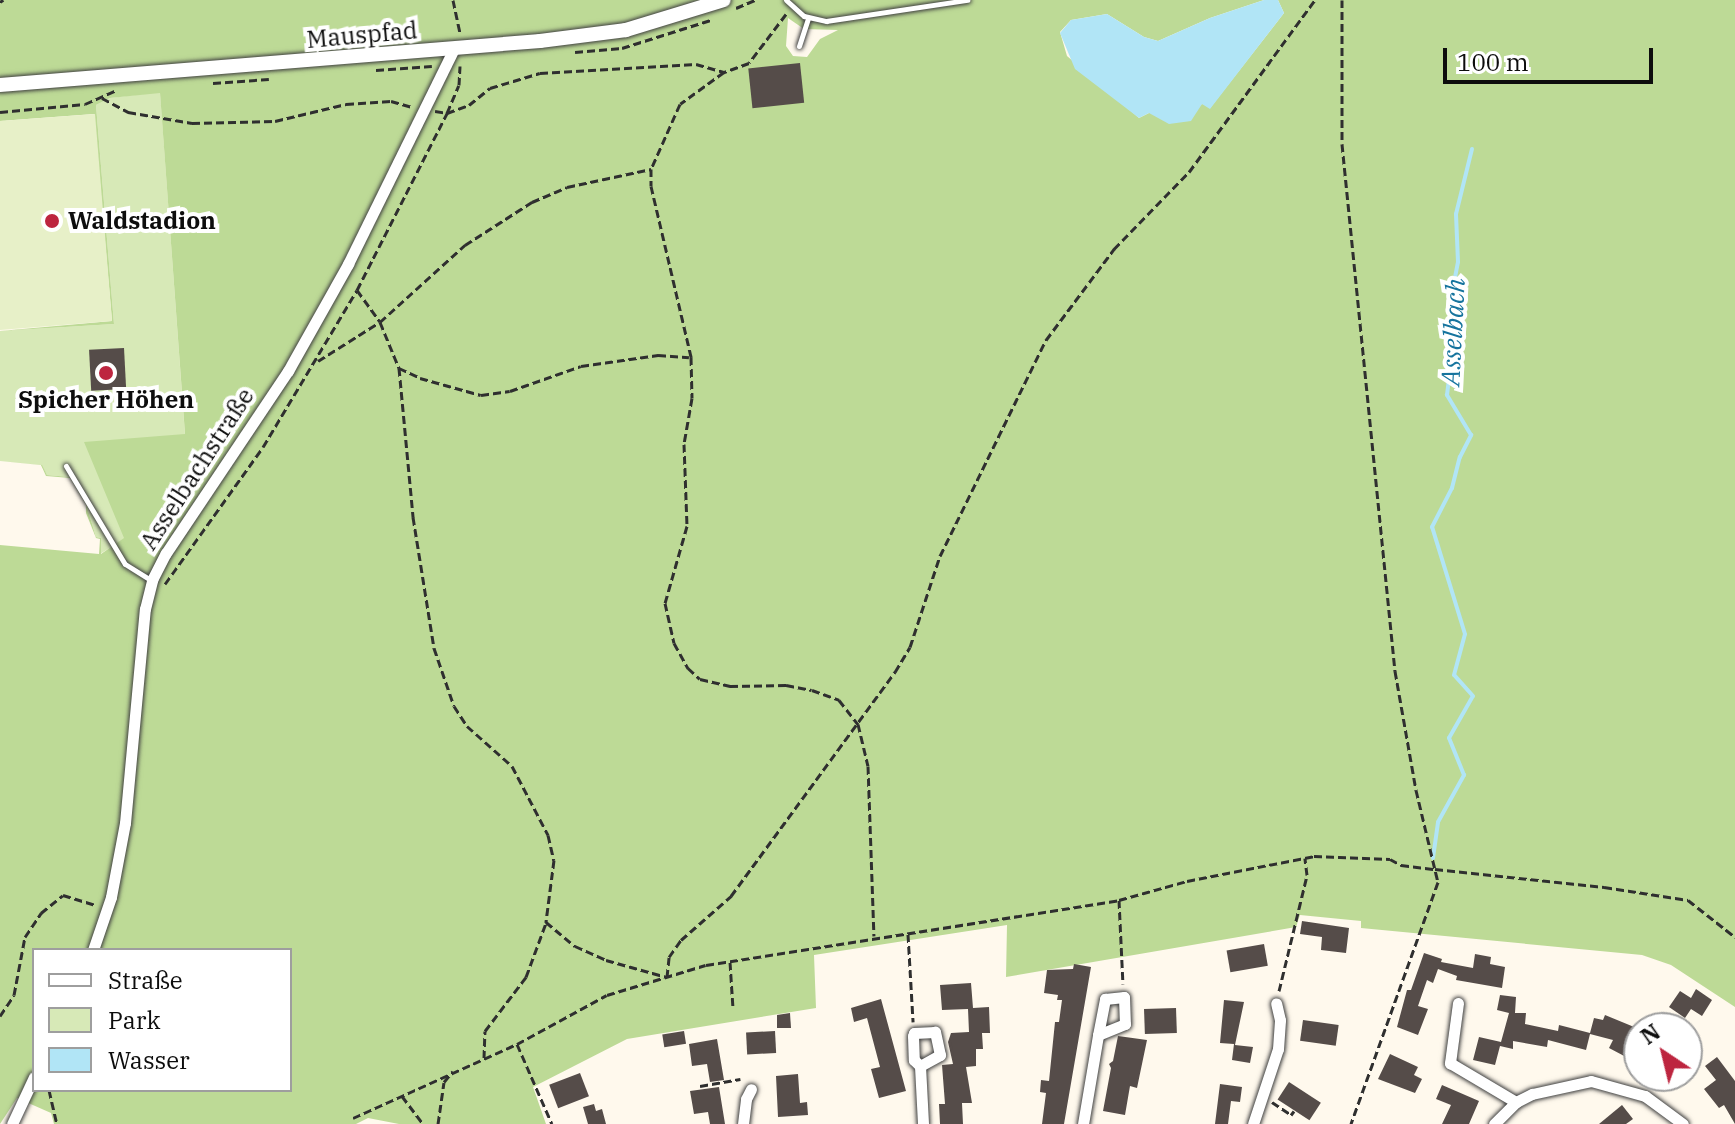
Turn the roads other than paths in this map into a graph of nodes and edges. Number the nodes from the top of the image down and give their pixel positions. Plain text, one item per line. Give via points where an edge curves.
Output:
1 (724, 0) edge
2 (786, 0) edge
3 (967, 0) edge
4 (808, 18) junction
5 (799, 46) dead end
6 (454, 49) junction
7 (0, 85) edge
8 (66, 466) dead end
9 (158, 584) junction
10 (94, 948) edge
11 (1276, 1003) dead end
12 (1458, 1003) dead end
13 (1098, 1035) junction
14 (920, 1066) junction
15 (32, 1081) edge
16 (751, 1089) dead end
17 (1516, 1102) junction
18 (12, 1124) edge
19 (743, 1124) edge
20 (923, 1124) edge
21 (1083, 1124) edge
22 (1253, 1124) edge
23 (1494, 1124) edge
24 (1683, 1124) edge

1 - 6 street, Mauspfad via 626,30
2 - 4 lane
3 - 4 lane via 826,21
4 - 5 lane
6 - 7 street, Mauspfad
6 - 9 street, Asselbachstraße via 348,264 288,371 166,553
8 - 9 lane via 125,564
9 - 10 street, Asselbachstraße via 145,609 125,823
11 - 22 street via 1280,1035
12 - 17 street via 1450,1063
13 - 13 street via 1105,999 1124,997 1125,1024
13 - 21 street
14 - 14 street via 940,1055 938,1036 931,1031 914,1033 914,1060
14 - 20 street
15 - 18 street
16 - 19 street
17 - 23 street
17 - 24 street via 1548,1088 1591,1081 1645,1096

